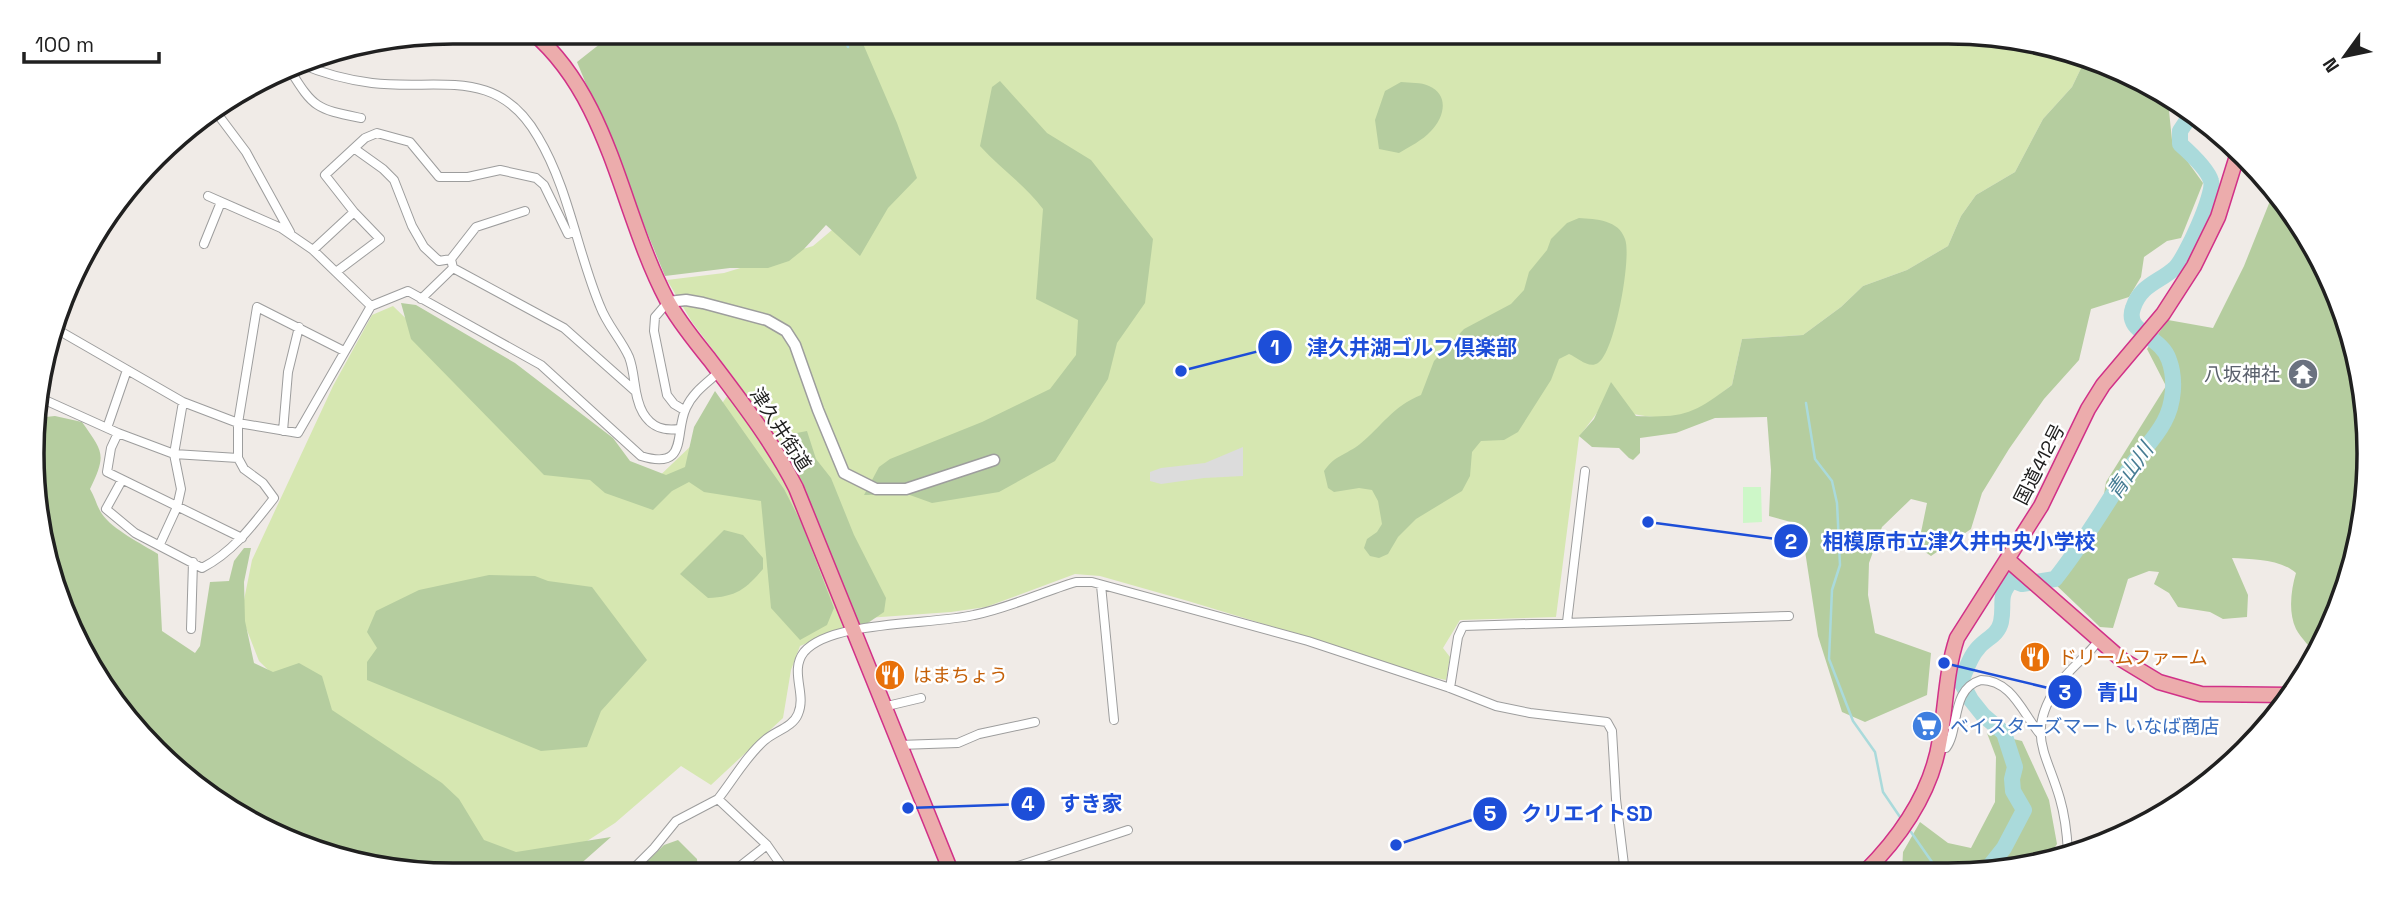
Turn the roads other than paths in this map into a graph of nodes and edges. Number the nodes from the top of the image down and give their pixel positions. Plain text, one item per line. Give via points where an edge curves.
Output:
1 (546, 44) edge
2 (315, 68) edge
3 (294, 76) edge
4 (219, 117) edge
5 (361, 118) dead end
6 (355, 149) junction
7 (2235, 162) edge
8 (208, 197) dead end
9 (221, 202) junction
10 (525, 211) dead end
11 (354, 212) junction
12 (575, 231) junction
13 (291, 235) junction
14 (204, 244) dead end
15 (313, 250) junction
16 (452, 264) junction
17 (336, 272) junction
18 (421, 299) junction
19 (668, 302) junction
20 (372, 306) junction
21 (299, 327) junction
22 (62, 332) edge
23 (344, 351) junction
24 (127, 370) junction
25 (719, 372) junction
26 (635, 391) junction
27 (47, 401) edge
28 (183, 402) junction
29 (684, 410) junction
30 (238, 423) junction
31 (107, 428) junction
32 (679, 429) junction
33 (283, 430) junction
34 (118, 433) junction
35 (174, 454) junction
36 (238, 458) junction
37 (993, 460) dead end
38 (1585, 471) dead end
39 (122, 480) junction
40 (177, 507) junction
41 (242, 538) junction
42 (160, 544) junction
43 (2008, 560) junction
44 (193, 562) junction
45 (1101, 585) junction
46 (1789, 616) dead end
47 (1567, 622) junction
48 (191, 629) dead end
49 (853, 631) junction
50 (2099, 640) junction
51 (1450, 688) junction
52 (2278, 695) edge
53 (921, 698) dead end
54 (883, 707) junction
55 (1114, 720) dead end
56 (1035, 722) dead end
57 (2040, 734) junction
58 (899, 745) junction
59 (1939, 747) junction
60 (718, 799) junction
61 (1128, 831) dead end
62 (767, 845) junction
63 (2067, 845) edge
64 (639, 863) edge
65 (744, 863) edge
66 (780, 863) edge
67 (947, 863) edge
68 (1028, 863) edge
69 (1624, 863) edge
70 (1874, 863) edge

1 - 19 highway, 津久井街道 via 572,74 591,110
2 - 12 street via 372,83 463,84 503,99 523,114 539,138
3 - 5 street via 323,110
4 - 13 street via 246,152
6 - 11 street via 325,175
6 - 12 street via 377,133 410,142 439,177 500,170 536,178 568,234
6 - 16 street via 394,180 424,247 439,261
7 - 43 highway, 国道412号 via 2194,266 2163,314 2088,409 2041,506
8 - 9 street
9 - 13 street
9 - 14 street
10 - 16 street via 476,227
11 - 15 street
11 - 17 street via 380,239
12 - 26 street via 599,306 630,359
13 - 15 street
15 - 17 street
16 - 18 street
16 - 26 street via 564,328
17 - 20 street
18 - 20 street via 408,291
18 - 32 street via 541,365 641,456 665,458 676,451
19 - 25 highway, 津久井街道
19 - 29 street via 655,317 654,331 667,395
19 - 37 street via 703,303 767,320 786,331 844,473 855,479 876,489 906,489
20 - 23 street
21 - 23 street
21 - 30 street via 257,307
21 - 33 street via 288,372
22 - 24 street
23 - 33 street via 298,433
24 - 28 street
24 - 31 street
25 - 29 street
25 - 49 highway, 津久井街道 via 783,462
26 - 32 street via 654,426 665,431
27 - 31 street
28 - 30 street
28 - 35 street
29 - 32 street
30 - 33 street
30 - 36 street
31 - 34 street
34 - 35 street
34 - 39 street via 107,472
35 - 36 street
35 - 40 street via 181,489
36 - 41 street via 274,498
38 - 47 street
39 - 40 street
39 - 42 street via 106,509 135,533
40 - 41 street
40 - 42 street
41 - 44 street via 202,568
42 - 44 street
43 - 50 highway
43 - 59 highway, 国道412号 via 1957,638
44 - 48 street
45 - 49 street via 1076,582 971,616
45 - 51 street via 1308,641
45 - 55 street
46 - 47 street
47 - 51 street via 1463,626
49 - 54 highway, 津久井街道
49 - 60 street via 820,640 803,654 797,678 798,716 764,741
50 - 52 highway via 2172,688 2201,694
50 - 57 street via 2055,689
51 - 69 street via 1496,706 1607,722 1612,731
53 - 54 street
54 - 58 highway, 津久井街道
56 - 58 street via 958,743
57 - 59 street via 2016,699 1995,683 1981,680 1968,688 1958,706 1949,743 1946,748
57 - 63 street via 2063,809
58 - 67 highway, 津久井街道
59 - 70 highway, 国道412号 via 1910,817
60 - 62 street
60 - 64 street via 676,821
61 - 68 street
62 - 65 street
62 - 66 street

